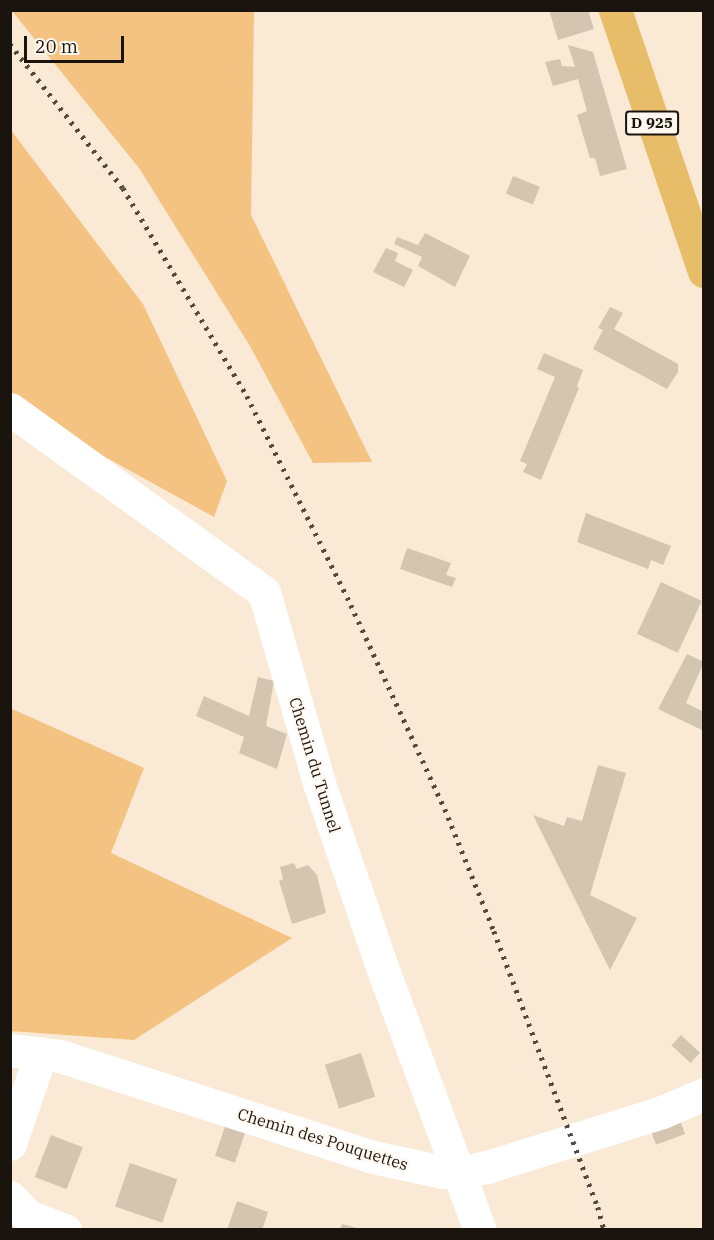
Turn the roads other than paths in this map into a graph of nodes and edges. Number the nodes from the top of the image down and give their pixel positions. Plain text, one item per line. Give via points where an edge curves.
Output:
1 (615, 10) edge
2 (704, 270) edge
3 (10, 409) edge
4 (26, 1052) edge
5 (704, 1094) edge
6 (10, 1143) edge
7 (473, 1170) junction
8 (10, 1197) edge
9 (65, 1230) edge
10 (480, 1230) edge

1 - 2 main road, D 925
3 - 7 street, Chemin du Tunnel via 264,592 323,794 381,967
4 - 6 street
4 - 7 street, Chemin des Pouquettes via 60,1056 373,1157 418,1168
5 - 7 street, Chemin des Pouquettes via 662,1112
7 - 10 street, Chemin du Tunnel
8 - 9 street via 28,1216

